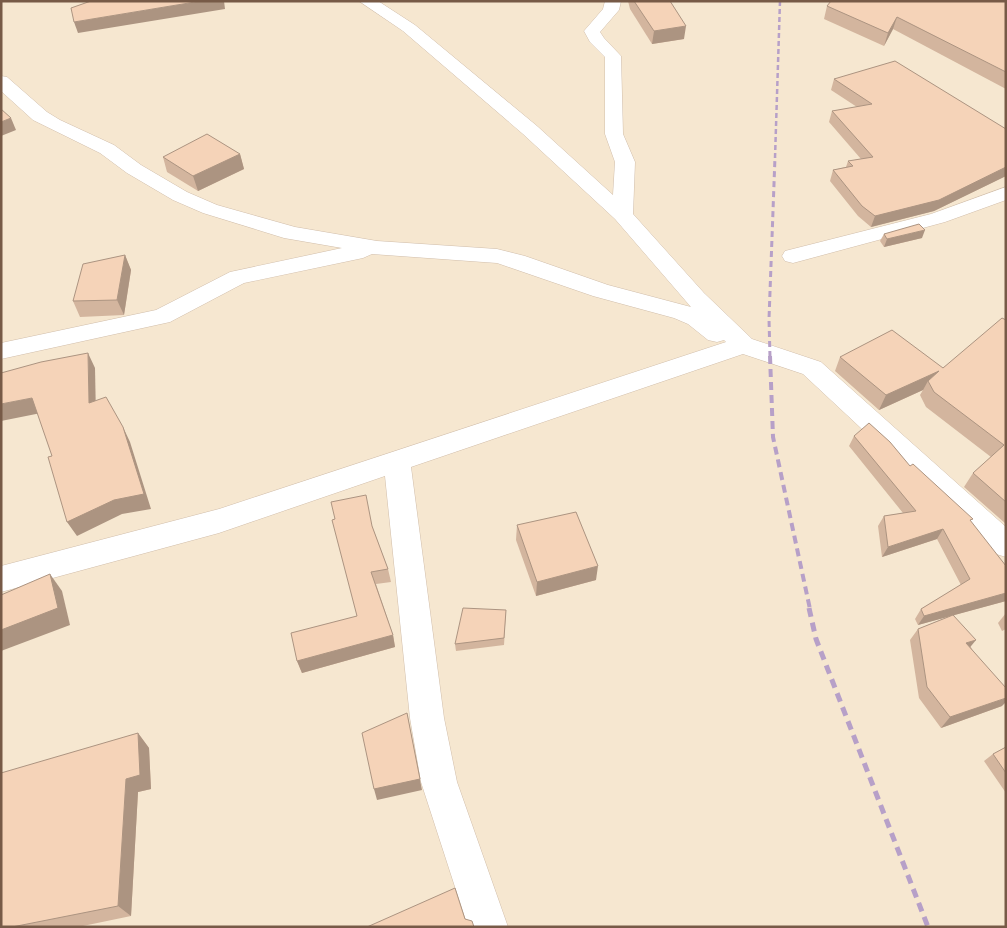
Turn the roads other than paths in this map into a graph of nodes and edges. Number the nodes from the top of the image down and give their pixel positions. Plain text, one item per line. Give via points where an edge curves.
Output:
1 (367, 1) edge
2 (613, 1) edge
3 (1, 81) edge
4 (1006, 194) edge
5 (622, 215) junction
6 (377, 248) junction
7 (792, 256) dead end
8 (738, 346) junction
9 (1, 351) edge
10 (397, 461) junction
11 (1006, 545) edge
12 (1, 578) edge
13 (488, 927) edge

1 - 5 street via 409,28 530,130
2 - 5 street via 611,10 592,31 613,56 614,134 625,162
3 - 6 street via 40,116 107,149 180,196 210,209 292,233
4 - 7 street via 938,218
5 - 8 street
6 - 8 street via 497,256 517,261 601,291 689,315
6 - 9 street via 238,277 162,316
8 - 10 street
8 - 11 street via 812,368
10 - 12 street via 219,521
10 - 13 street via 427,718 439,782

